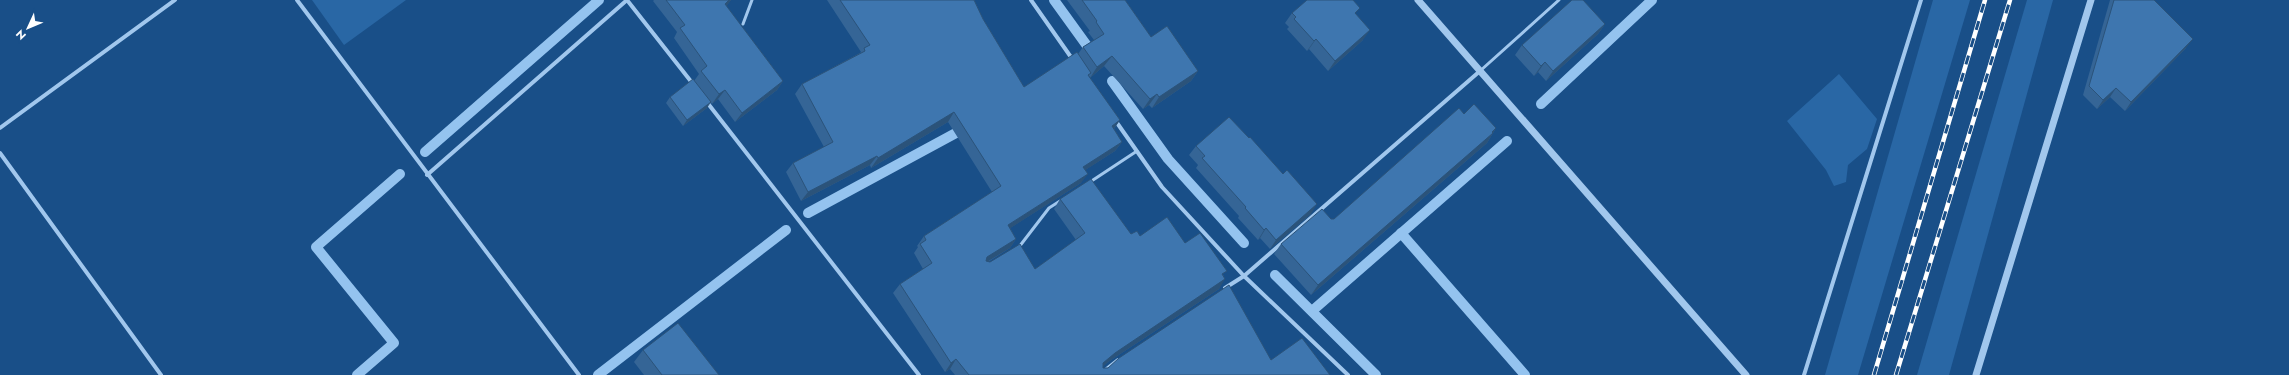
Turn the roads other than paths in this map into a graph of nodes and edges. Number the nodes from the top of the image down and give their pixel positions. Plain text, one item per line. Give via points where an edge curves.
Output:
1 (175, 0) edge
2 (298, 0) edge
3 (627, 0) edge
4 (752, 0) edge
5 (1031, 0) edge
6 (1418, 0) edge
7 (1559, 0) edge
8 (1921, 0) edge
9 (2090, 0) edge
10 (743, 24) dead end
11 (1075, 63) edge
12 (1480, 71) junction
13 (695, 88) edge
14 (700, 94) edge
15 (1111, 114) edge
16 (0, 128) edge
17 (1137, 151) junction
18 (0, 153) edge
19 (427, 175) junction
20 (1087, 184) edge
21 (1061, 200) edge
22 (1013, 250) edge
23 (1244, 276) junction
24 (1218, 293) edge
25 (1122, 357) edge
26 (162, 375) edge
27 (579, 375) edge
28 (919, 375) edge
29 (1099, 375) edge
30 (1348, 375) edge
31 (1746, 375) edge
32 (1804, 375) edge
33 (1976, 375) edge

1 - 16 street
2 - 19 street
3 - 13 street
3 - 19 street
4 - 10 lane
5 - 11 street
6 - 12 street
7 - 12 lane
8 - 32 street
9 - 33 street
12 - 23 street
12 - 31 street
14 - 28 street
15 - 17 street
17 - 20 lane
17 - 23 street via 1162,187
18 - 26 street
19 - 27 street
21 - 22 lane via 1049,208
23 - 24 street
23 - 30 street
25 - 29 street

